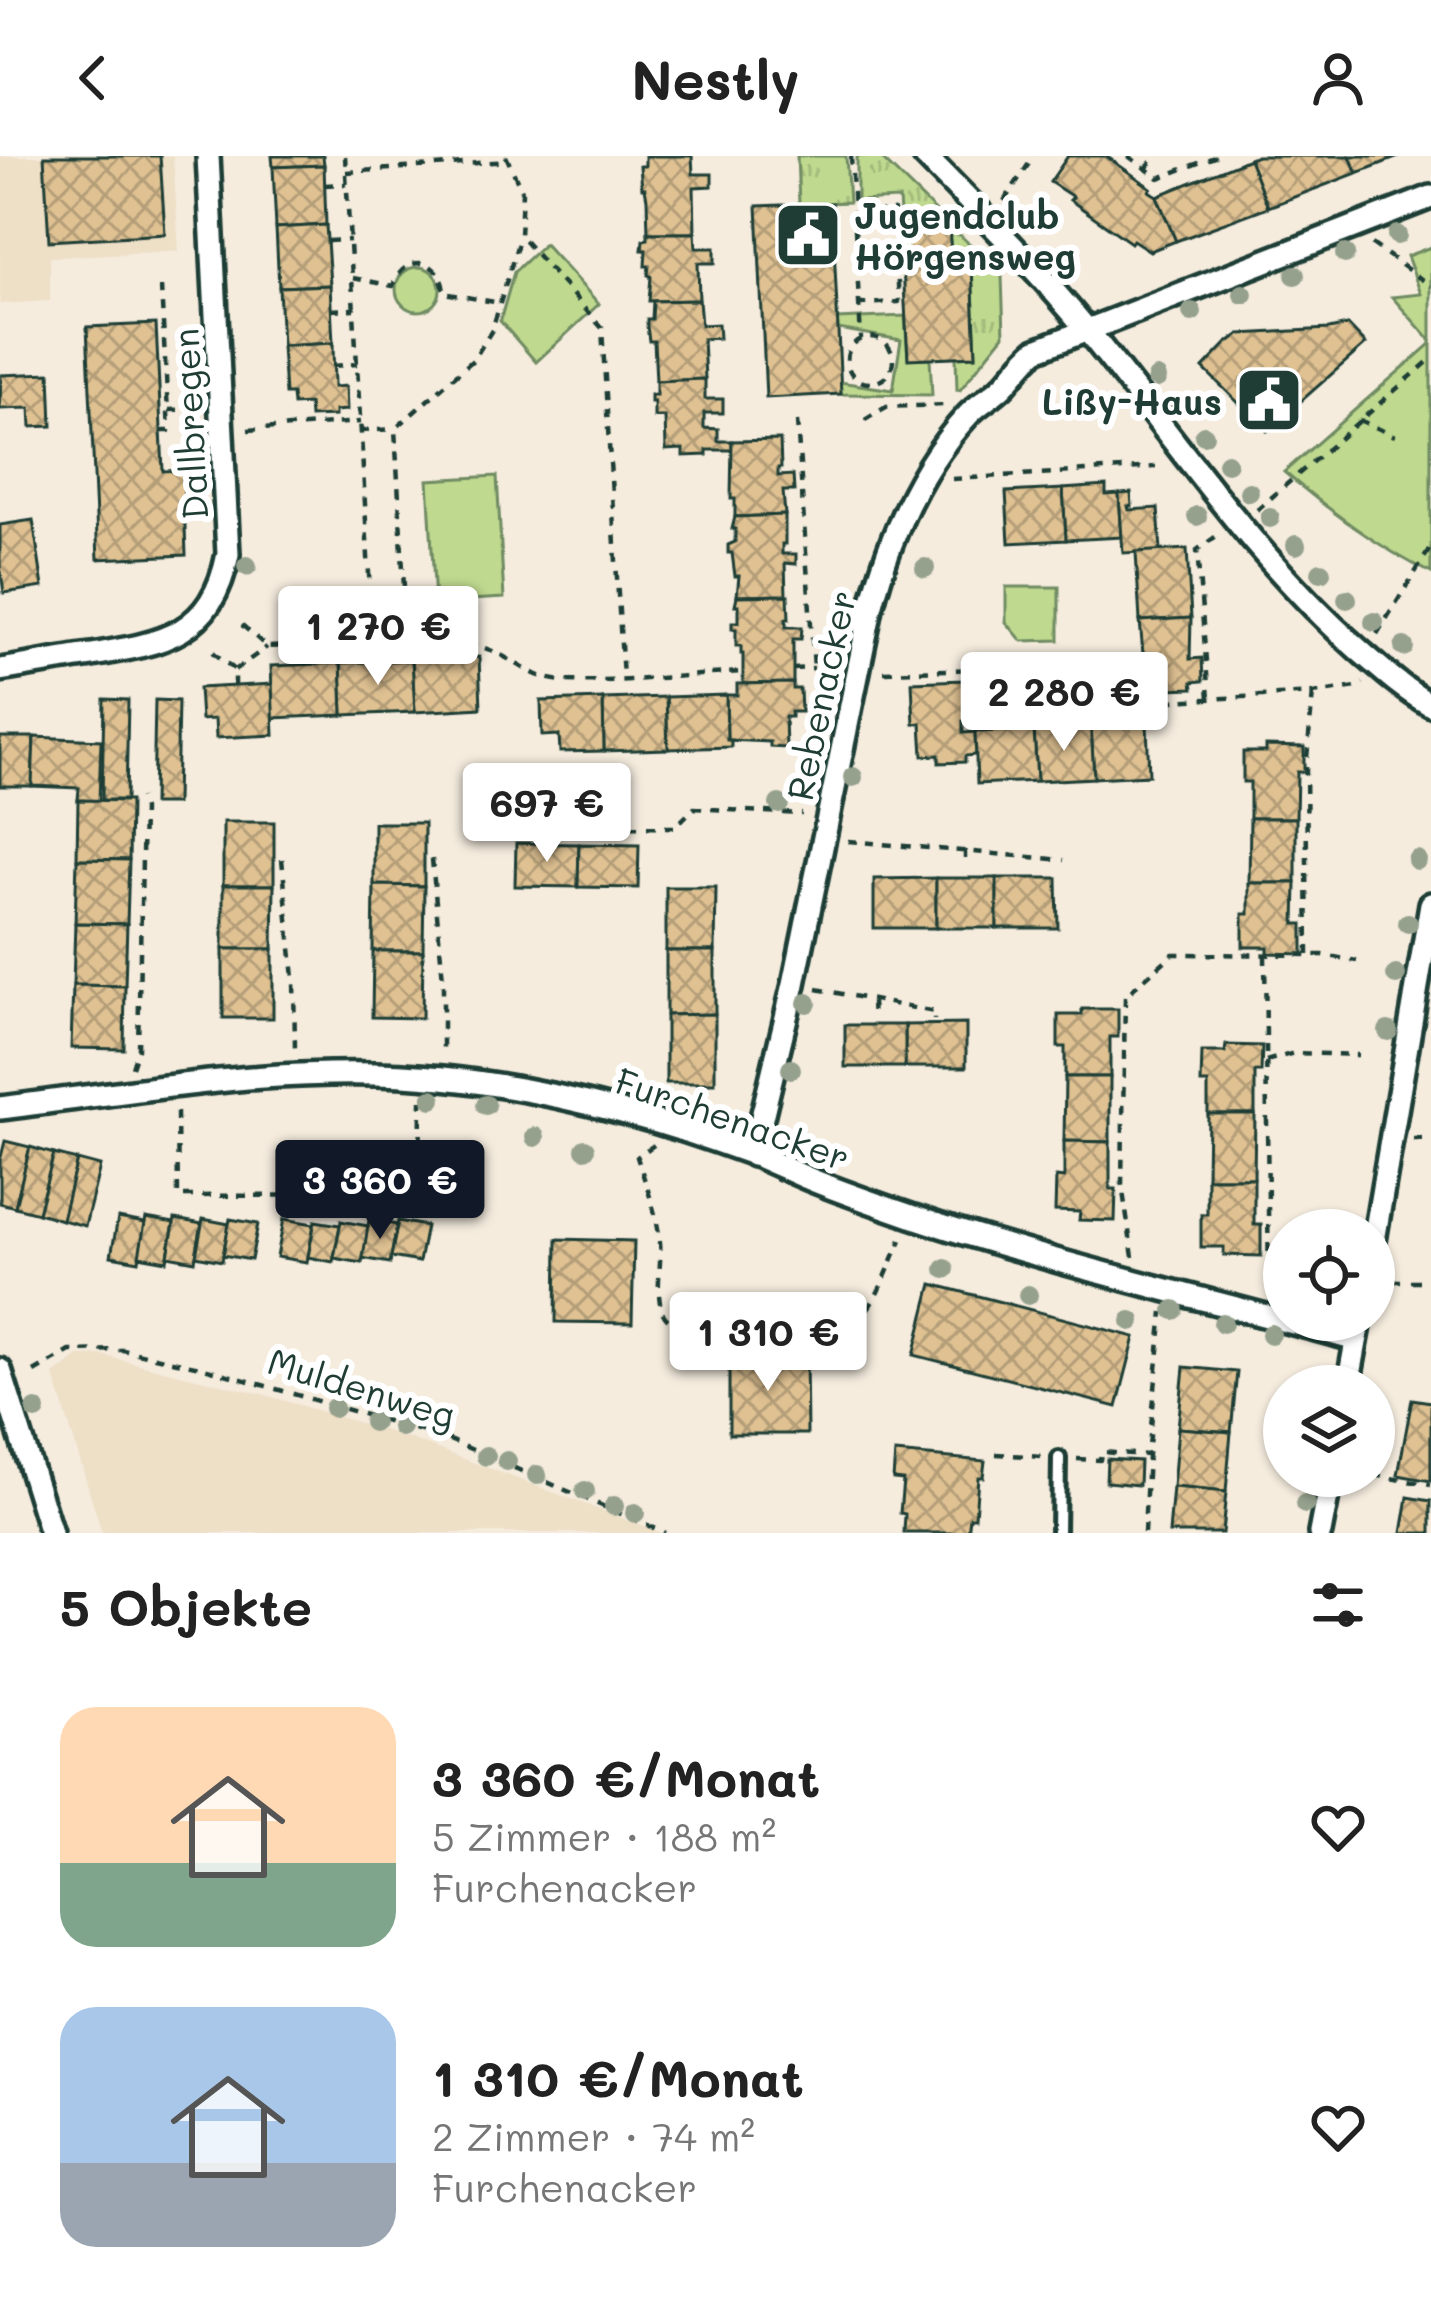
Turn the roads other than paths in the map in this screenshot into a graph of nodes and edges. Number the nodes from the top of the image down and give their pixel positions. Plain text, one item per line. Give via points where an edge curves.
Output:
1 (208, 156) edge
2 (925, 156) edge
3 (1431, 197) edge
4 (1086, 328) junction
5 (0, 670) edge
6 (1431, 705) edge
7 (1431, 904) edge
8 (0, 1108) edge
9 (753, 1154) junction
10 (1379, 1209) edge
11 (1263, 1314) edge
12 (2, 1382) edge
13 (1059, 1458) dead end
14 (1326, 1497) edge
15 (50, 1533) edge
16 (1058, 1533) edge
17 (1320, 1533) edge

1 - 5 street, Dallbregen via 224,577 204,611 167,639
2 - 4 street
3 - 4 street, Rebenacker
4 - 6 street via 1238,524 1330,624
4 - 9 street, Rebenacker via 1036,350 969,413 898,524 857,672
7 - 10 street
8 - 9 street, Furchenacker via 295,1075 432,1077 577,1100
9 - 11 street, Furchenacker via 913,1216
12 - 15 street
13 - 16 lane
14 - 17 street

